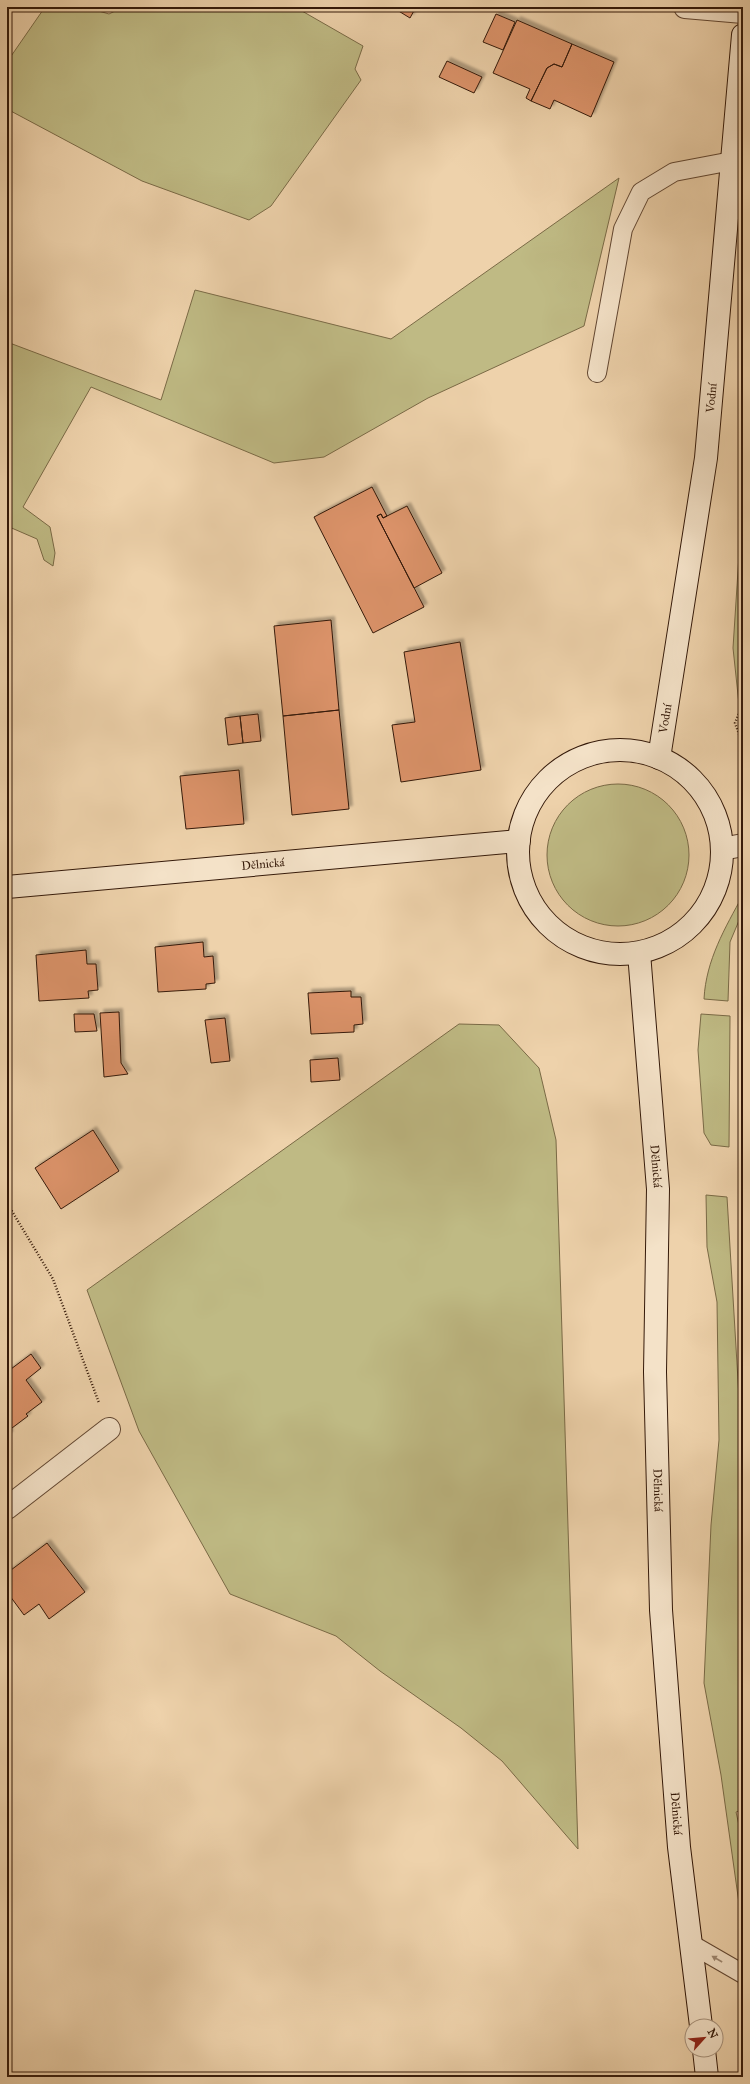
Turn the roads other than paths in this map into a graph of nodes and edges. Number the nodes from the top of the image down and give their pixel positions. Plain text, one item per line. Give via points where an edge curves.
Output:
1 (685, 7) edge
2 (743, 12) edge
3 (743, 35) edge
4 (732, 161) junction
5 (596, 373) dead end
6 (659, 758) junction
7 (519, 841) junction
8 (733, 847) edge
9 (7, 887) edge
10 (640, 953) junction
11 (109, 1429) road end
12 (7, 1508) edge
13 (691, 1944) junction
14 (743, 1974) edge
15 (700, 2018) edge
16 (705, 2058) edge
17 (707, 2077) edge

1 - 2 main road
3 - 4 main road, Vodní
4 - 5 lane via 674,172 641,192 622,229
4 - 6 main road, Vodní via 706,458
6 - 7 main road via 613,750 590,755 569,764 550,778 535,796 524,818
6 - 8 main road via 685,773 704,794
7 - 9 main road, Dělnická
7 - 10 main road via 520,873 531,902 551,927 577,945 607,954
8 - 10 main road via 708,905 690,927 667,944
10 - 13 main road, Dělnická via 658,1189 655,1372 661,1610 680,1847
11 - 12 main road
14 -> 13 lane
13 - 15 main road, Dělnická
16 - 17 main road

